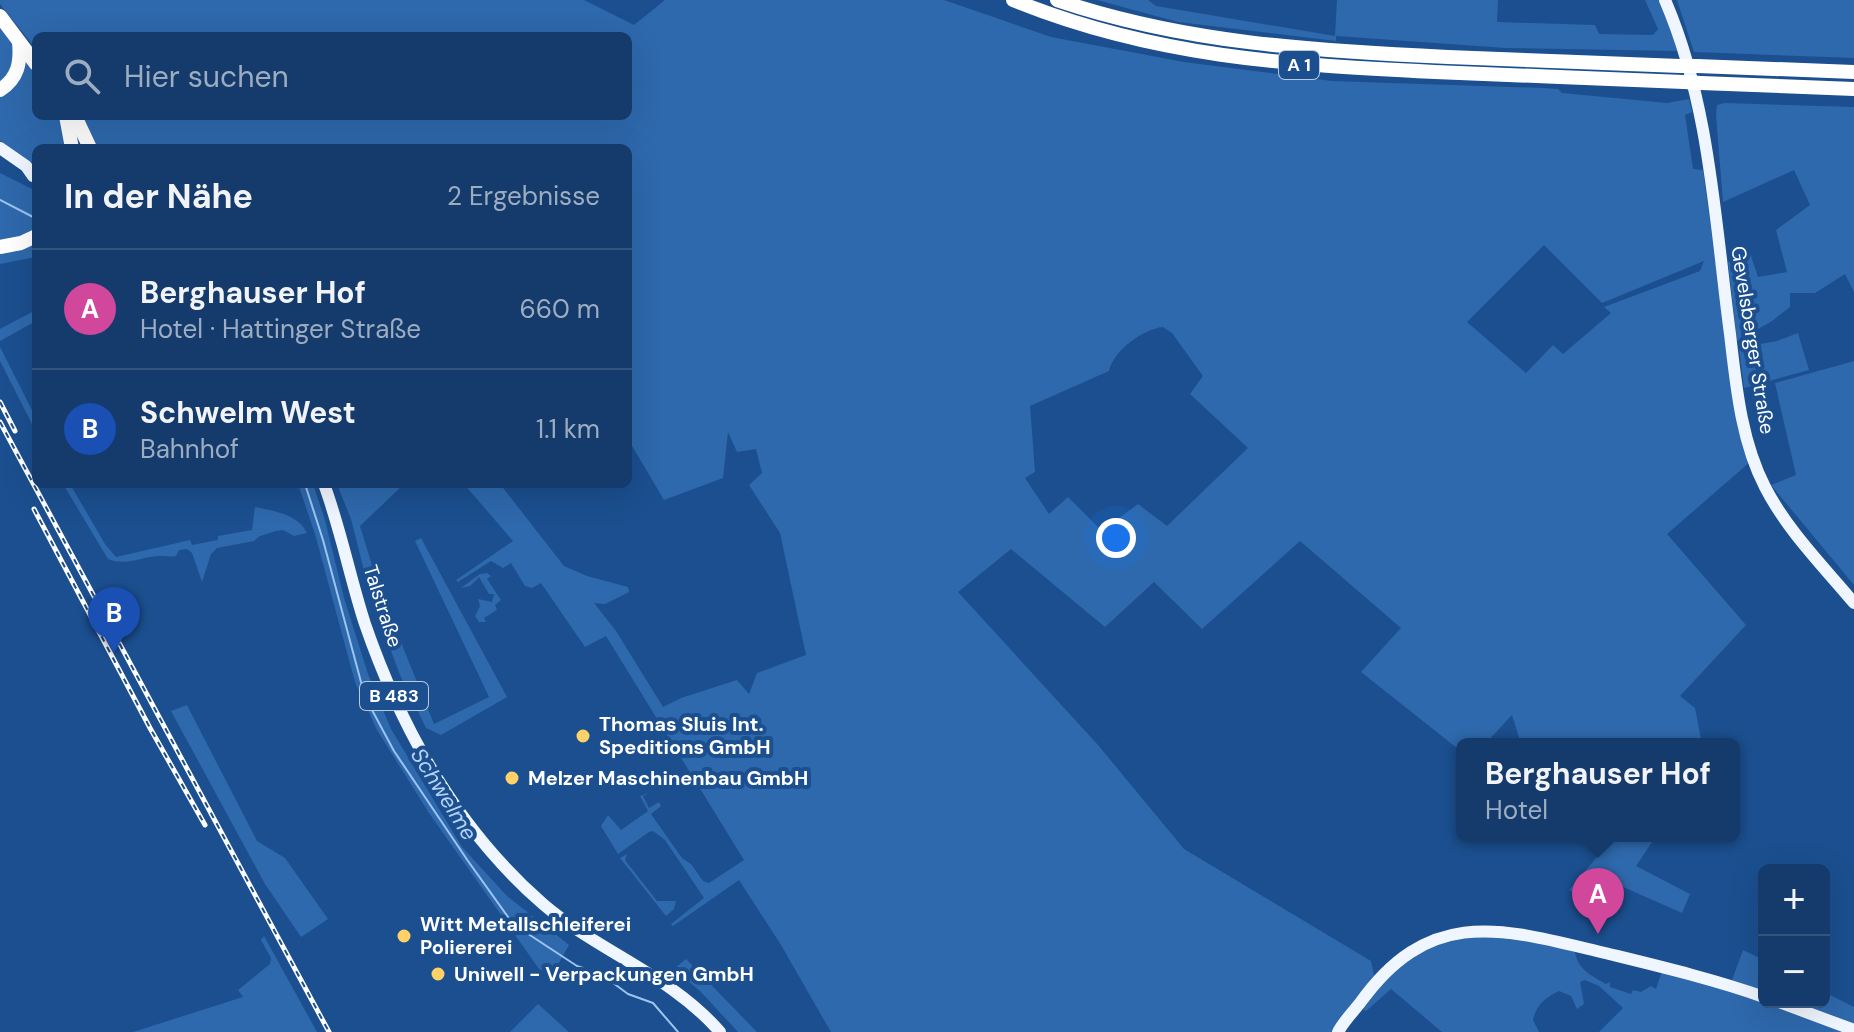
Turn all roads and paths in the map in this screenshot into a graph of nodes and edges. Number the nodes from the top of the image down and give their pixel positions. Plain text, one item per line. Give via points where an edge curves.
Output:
1 (1013, 0) edge
2 (1665, 0) edge
3 (1061, 1) edge
4 (0, 16) edge
5 (19, 42) junction
6 (32, 59) edge
7 (1682, 59) junction
8 (1854, 72) edge
9 (1854, 89) edge
10 (0, 90) edge
11 (67, 120) edge
12 (77, 120) edge
13 (71, 144) edge
14 (88, 144) edge
15 (0, 148) edge
16 (0, 158) edge
17 (32, 173) edge
18 (32, 175) edge
19 (32, 238) edge
20 (0, 247) edge
21 (325, 488) edge
22 (1854, 603) edge
23 (1758, 995) edge
24 (1795, 1008) edge
25 (1349, 1018) junction
26 (1854, 1030) edge
27 (720, 1032) edge
28 (1338, 1032) edge
29 (1344, 1032) edge

1 - 9 highway, A 1, bridge via 1114,34 1224,57 1305,66
2 - 7 main road, Gevelsberger Straße
3 - 7 highway, A 1 via 1160,28 1286,48
4 - 5 highway
5 - 6 highway
5 - 10 highway via 19,68
7 - 8 highway, A 1, bridge via 1697,66
7 - 22 main road, Gevelsberger Straße via 1699,111 1737,392 1753,460 1781,513
11 - 13 highway
12 - 14 highway
15 - 17 main road
16 - 18 main road
19 - 20 highway
21 - 27 main road, Talstraße / B 483 via 365,624 396,701 456,807 496,859 553,913 675,990
23 - 25 main road via 1626,958 1484,930 1457,933 1414,950 1381,976
24 - 26 main road
25 - 28 main road
25 - 29 main road

